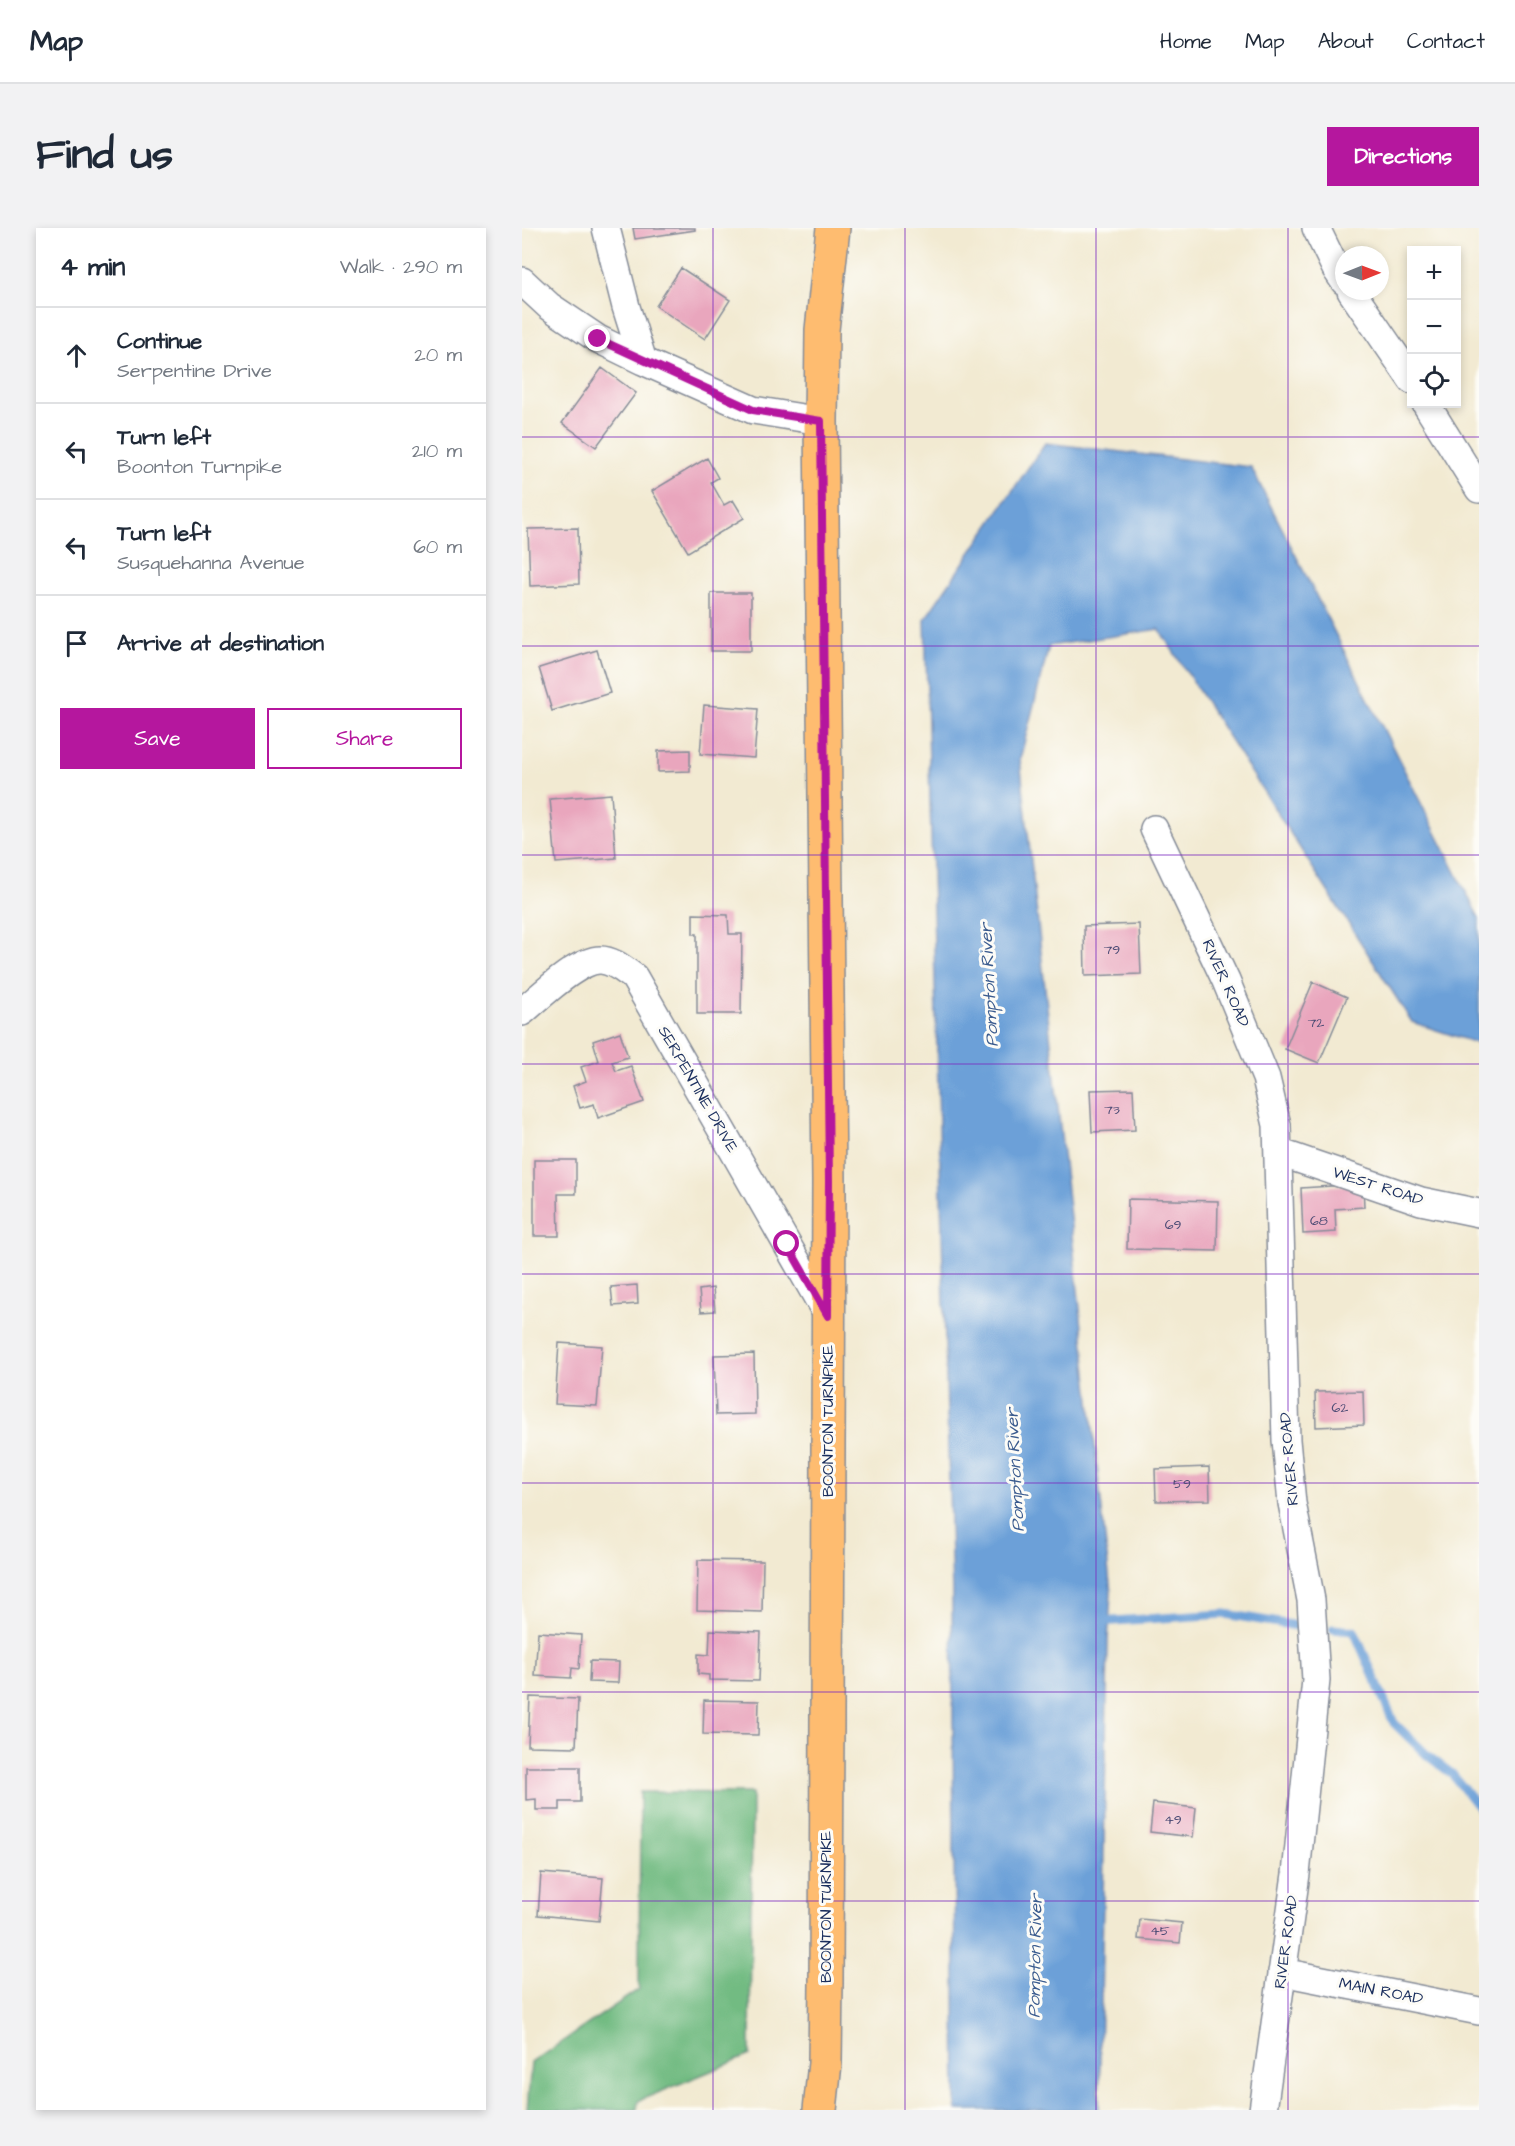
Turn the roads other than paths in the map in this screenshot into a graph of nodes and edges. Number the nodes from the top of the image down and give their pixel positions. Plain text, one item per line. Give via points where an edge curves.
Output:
1 (606, 228) edge
2 (833, 228) edge
3 (1316, 228) edge
4 (1335, 267) edge
5 (522, 281) edge
6 (1357, 300) edge
7 (643, 361) junction
8 (1407, 373) edge
9 (1428, 408) edge
10 (821, 421) junction
11 (1479, 489) edge
12 (1154, 829) dead end
13 (522, 1012) edge
14 (1278, 1152) junction
15 (1479, 1213) edge
16 (828, 1316) junction
17 (1282, 1972) junction
18 (1479, 2011) edge
19 (820, 2110) edge
20 (1263, 2110) edge

1 - 7 street
2 - 10 main road, BOONTON TURNPIKE via 822,330
3 - 4 street
5 - 7 street via 549,306 598,339
6 - 8 street
7 - 10 street via 753,410
9 - 11 street
10 - 16 main road, BOONTON TURNPIKE
12 - 14 street, RIVER ROAD via 1226,981 1266,1078 1277,1125
13 - 16 street, SERPENTINE DRIVE via 579,966 600,960 617,965 634,977
14 - 15 street, WEST ROAD via 1421,1201
14 - 17 street, RIVER ROAD via 1286,1440 1292,1503 1311,1600 1316,1680
16 - 19 main road, BOONTON TURNPIKE via 826,1983
17 - 18 street, MAIN ROAD
17 - 20 street, RIVER ROAD

